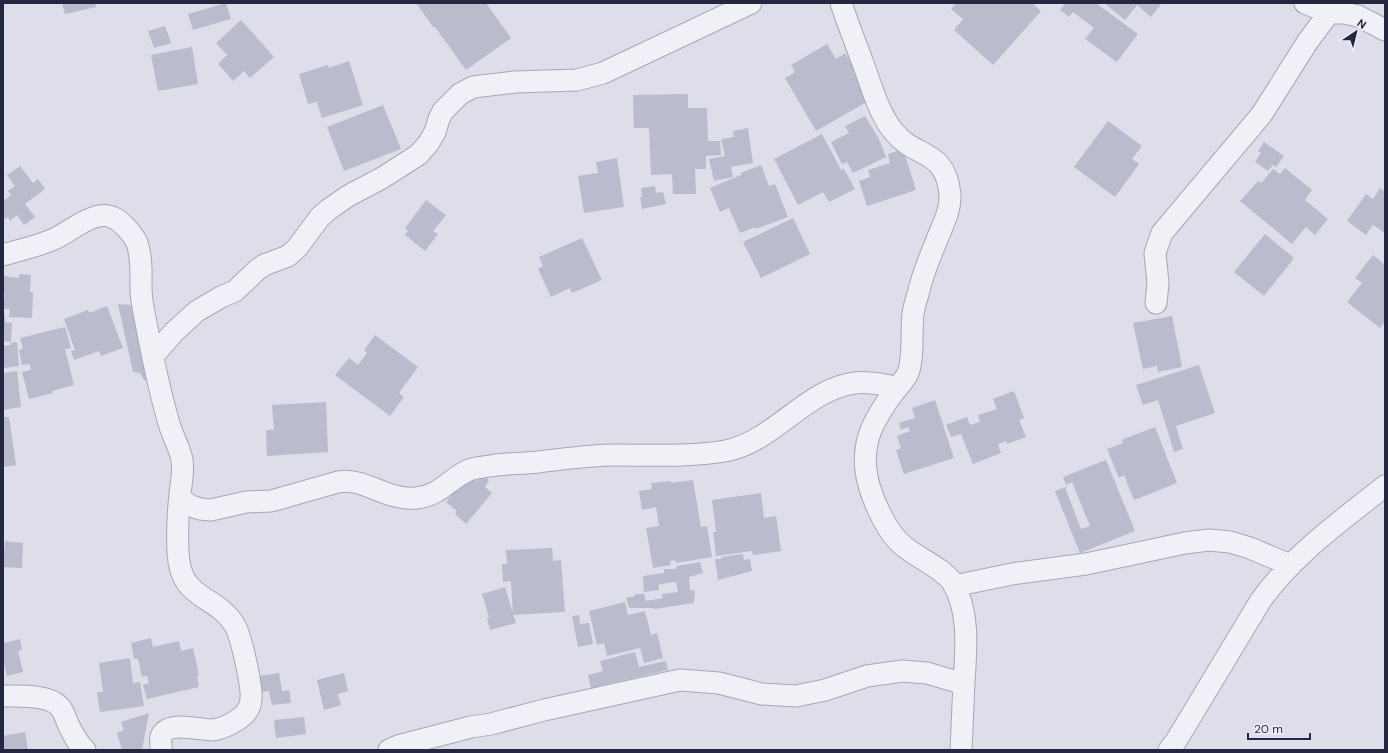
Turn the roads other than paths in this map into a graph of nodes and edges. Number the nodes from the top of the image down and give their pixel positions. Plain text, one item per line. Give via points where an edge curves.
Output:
1 (751, 3) edge
2 (841, 3) edge
3 (1305, 3) edge
4 (1329, 13) junction
5 (1385, 30) edge
6 (3, 255) edge
7 (1156, 303) dead end
8 (153, 356) junction
9 (897, 387) junction
10 (1385, 486) edge
11 (180, 498) junction
12 (1290, 565) junction
13 (954, 586) junction
14 (964, 684) junction
15 (3, 696) edge
16 (85, 750) edge
17 (161, 750) edge
18 (389, 750) edge
19 (961, 750) edge
20 (1169, 750) edge

1 - 8 street via 603,73 577,80 473,86 460,94 443,112 435,132 418,155 328,210 292,252 283,259 264,265 235,290 197,311
2 - 9 street via 876,98 889,125 894,133 907,143 941,165 950,193 950,208 923,275 913,314 909,368
3 - 4 street
4 - 5 street via 1358,16
4 - 7 street via 1308,41 1262,114 1162,233 1155,253 1158,283
6 - 8 street via 43,244 94,217 106,215 114,218 136,241 142,277 142,301
8 - 11 street via 167,419 182,459
9 - 11 street via 857,383 842,386 814,400 761,437 724,451 675,456 576,457 490,466 469,470 434,494 416,498 398,497 349,480 272,501 246,502 211,510 191,506
9 - 13 street via 872,428 866,448 868,481 879,511 896,539 952,581
10 - 12 street
11 - 17 street via 180,568 185,582 224,612 235,624 240,637 251,701 244,715 214,730 167,729 160,738
12 - 13 street via 1250,548 1230,542 1209,540
12 - 20 street via 1261,600
13 - 14 street via 965,615
14 - 18 street via 927,673 902,671 867,676 825,690 796,696 762,694 719,683 680,680 472,727
14 - 19 street
15 - 16 street via 40,698 53,702 59,706 74,737

